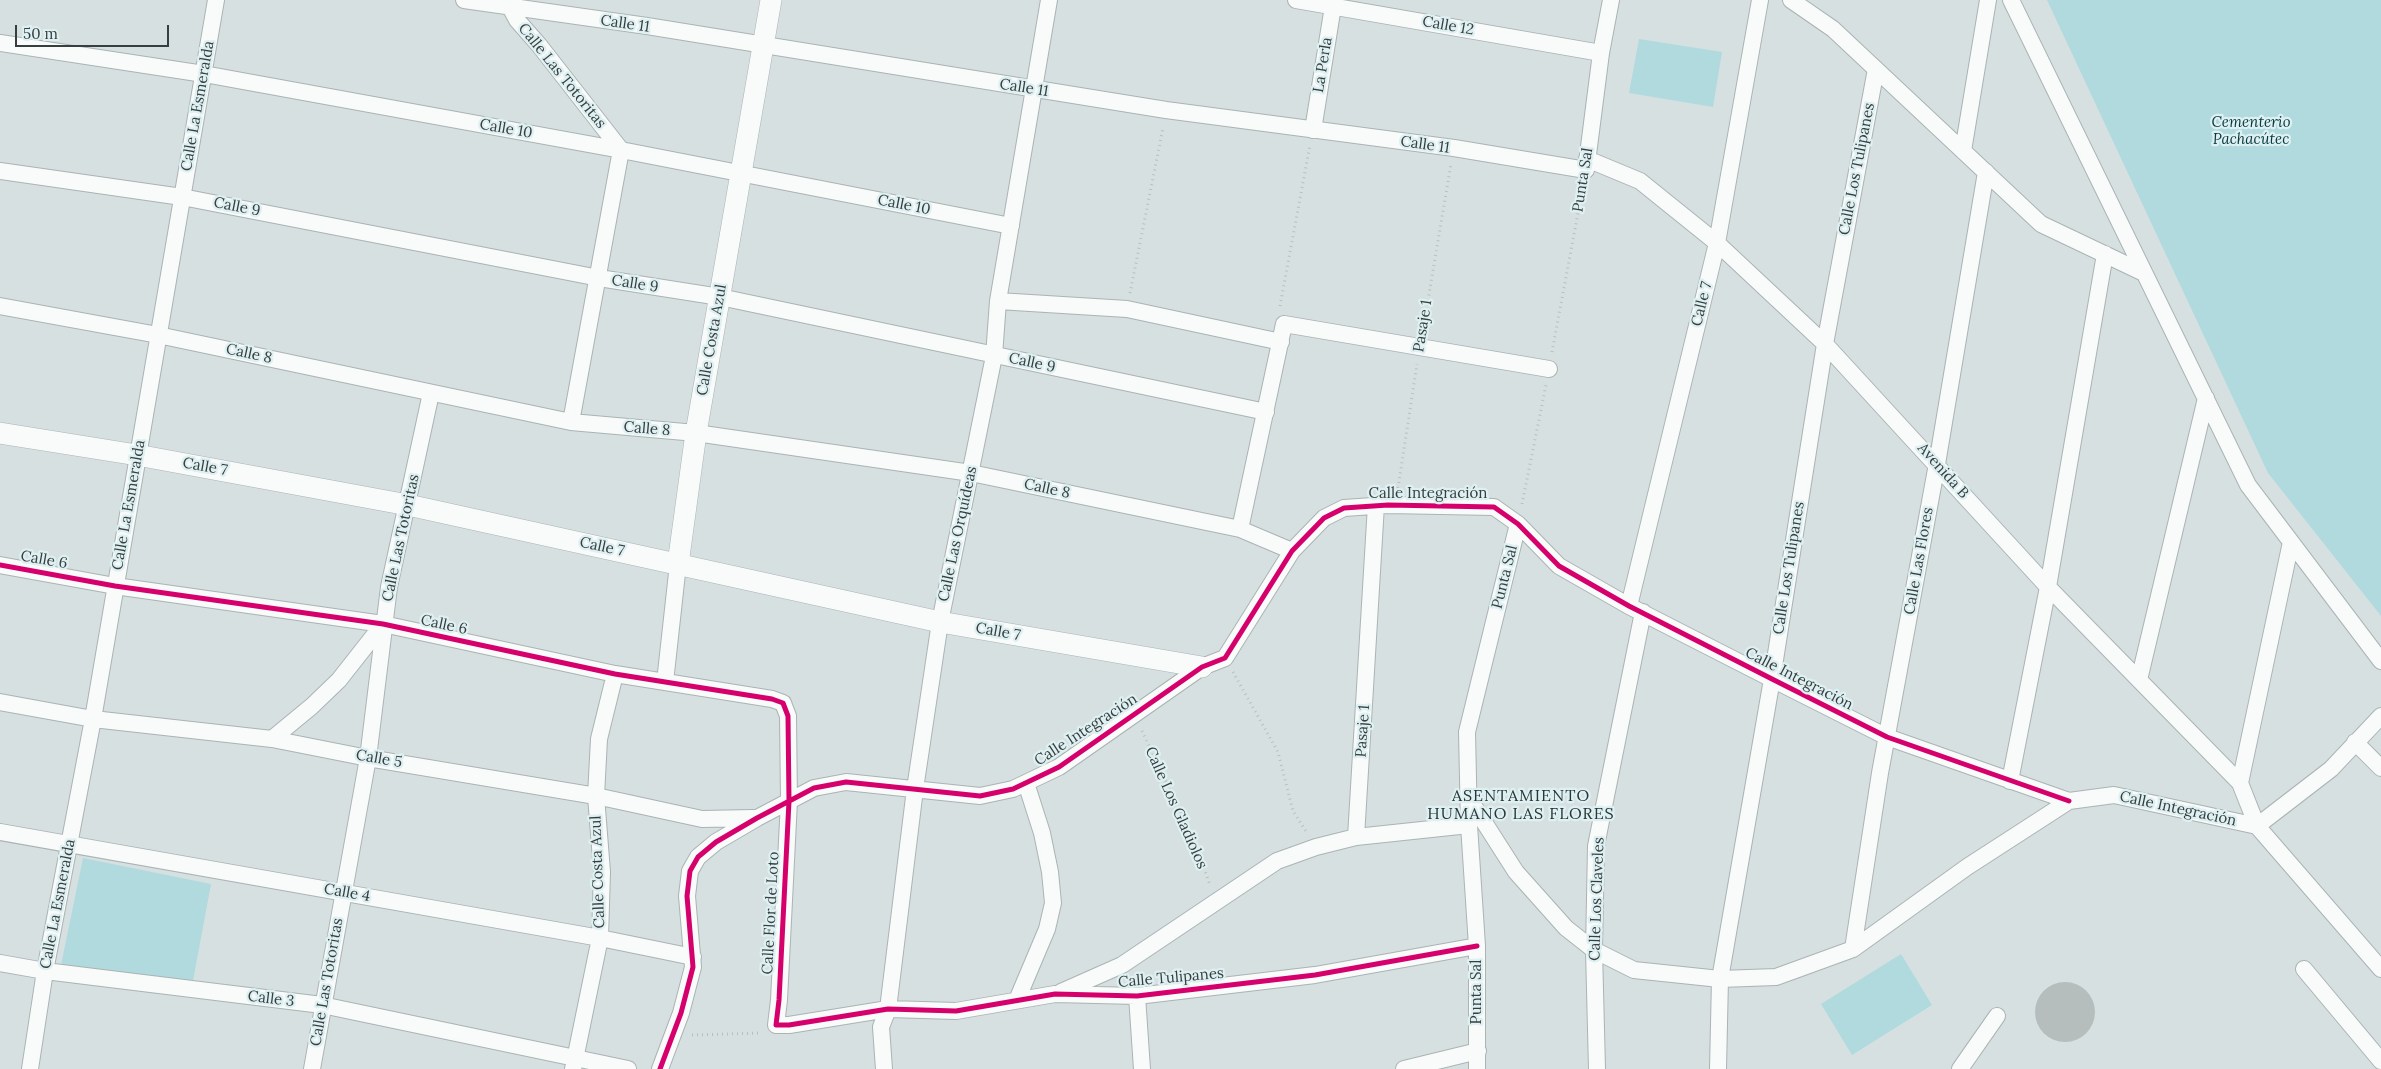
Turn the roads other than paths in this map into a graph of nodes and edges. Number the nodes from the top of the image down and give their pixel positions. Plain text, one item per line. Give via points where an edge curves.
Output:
1 (216, 0) edge
2 (464, 0) edge
3 (771, 0) edge
4 (1049, 0) edge
5 (1296, 0) edge
6 (1612, 0) edge
7 (1760, 0) edge
8 (1791, 0) edge
9 (1988, 0) edge
10 (2011, 0) edge
11 (1333, 3) edge
12 (509, 4) edge
13 (0, 44) edge
14 (763, 46) junction
15 (1601, 53) junction
16 (1876, 69) junction
17 (204, 74) junction
18 (1034, 89) junction
19 (1313, 130) junction
20 (621, 150) junction
21 (1964, 151) junction
22 (1587, 164) junction
23 (0, 171) edge
24 (741, 172) junction
25 (1986, 172) junction
26 (182, 197) junction
27 (1010, 226) junction
28 (1717, 243) junction
29 (2105, 254) junction
30 (2144, 273) junction
31 (599, 278) junction
32 (720, 297) junction
33 (998, 301) junction
34 (0, 306) edge
35 (158, 335) junction
36 (1281, 342) junction
37 (1824, 344) junction
38 (994, 356) junction
39 (1549, 369) road end
40 (431, 393) junction
41 (2206, 398) junction
42 (1266, 412) junction
43 (571, 422) junction
44 (0, 433) edge
45 (696, 433) junction
46 (137, 455) junction
47 (1937, 464) junction
48 (971, 474) junction
49 (408, 505) junction
50 (1376, 506) junction
51 (1518, 524) junction
52 (1240, 529) junction
53 (2291, 542) junction
54 (1292, 551) junction
55 (678, 564) junction
56 (0, 565) edge
57 (115, 586) junction
58 (2048, 587) junction
59 (1636, 609) junction
60 (940, 622) junction
61 (383, 624) junction
62 (2381, 661) edge
63 (1202, 668) junction
64 (615, 674) junction
65 (1772, 679) junction
66 (2139, 680) junction
67 (665, 682) junction
68 (0, 702) edge
69 (2381, 716) edge
70 (93, 719) junction
71 (1887, 737) junction
72 (272, 738) junction
73 (2355, 742) junction
74 (368, 758) junction
75 (2381, 768) edge
76 (2010, 781) junction
77 (1026, 783) junction
78 (2240, 783) junction
79 (915, 790) junction
80 (596, 796) junction
81 (1468, 797) junction
82 (789, 801) junction
83 (2069, 801) junction
84 (756, 818) junction
85 (1469, 826) junction
86 (2257, 826) junction
87 (0, 832) edge
88 (1356, 837) junction
89 (69, 844) junction
90 (342, 892) junction
91 (600, 938) junction
92 (1477, 946) junction
93 (1852, 949) junction
94 (1594, 950) junction
95 (693, 957) junction
96 (0, 963) edge
97 (2304, 969) dead end
98 (2381, 969) edge
99 (45, 971) junction
100 (1720, 979) junction
101 (1055, 994) junction
102 (1137, 996) junction
103 (1017, 1000) junction
104 (322, 1005) junction
105 (888, 1009) junction
106 (1997, 1016) dead end
107 (776, 1025) joint
108 (1478, 1052) junction
109 (2381, 1061) edge
110 (575, 1063) edge
111 (30, 1069) edge
112 (312, 1069) edge
113 (628, 1069) edge
114 (660, 1069) edge
115 (884, 1069) edge
116 (1142, 1069) edge
117 (1404, 1069) edge
118 (1477, 1069) edge
119 (1597, 1069) edge
120 (1718, 1069) edge
121 (1960, 1069) edge

1 - 17 street, Calle La Esmeralda
2 - 12 street, Calle 11
3 - 14 street, Calle Costa Azul
4 - 18 street, Calle Las Orquídeas
5 - 11 street, Calle 12
6 - 15 street, Punta Sal
7 - 28 street, Calle 7
8 - 16 street via 1834,29
9 - 21 street
10 - 30 street
11 - 15 street, Calle 12
11 - 19 street, La Perla
12 - 14 street, Calle 11
12 - 20 street, Calle Las Totoritas via 517,20
13 - 17 street, Calle 10
14 - 18 street, Calle 11
14 - 24 street, Calle Costa Azul
15 - 22 street, Punta Sal
16 - 21 street
16 - 37 street, Calle Los Tulipanes
17 - 20 street, Calle 10
17 - 26 street, Calle La Esmeralda
18 - 19 street, Calle 11
18 - 27 street, Calle Las Orquídeas
19 - 22 street, Calle 11
20 - 24 street, Calle 10
20 - 31 street
21 - 25 street
22 - 28 street, Avenida B via 1640,181
23 - 26 street, Calle 9
24 - 27 street, Calle 10
24 - 32 street, Calle Costa Azul
25 - 29 street via 2041,224
25 - 47 street, Calle Las Flores
26 - 31 street, Calle 9
26 - 35 street, Calle La Esmeralda
27 - 33 street, Calle Las Orquídeas
28 - 37 street, Avenida B
28 - 59 street, Calle 7
29 - 30 street
29 - 58 street
30 - 41 street
31 - 32 street, Calle 9
31 - 43 street
32 - 38 street, Calle 9
32 - 45 street, Calle Costa Azul
33 - 36 street via 1127,309
33 - 38 street, Calle Las Orquídeas
34 - 35 street, Calle 8
35 - 40 street, Calle 8
35 - 46 street, Calle La Esmeralda
36 - 39 street via 1284,324
36 - 42 street
37 - 47 street, Avenida B
37 - 65 street, Calle Los Tulipanes
38 - 42 street, Calle 9
38 - 48 street, Calle Las Orquídeas
40 - 43 street, Calle 8
40 - 49 street, Calle Las Totoritas
41 - 53 street via 2248,485
41 - 66 street
42 - 52 street
43 - 45 street, Calle 8
44 - 46 street, Calle 7
45 - 48 street, Calle 8
45 - 55 street, Calle Costa Azul
46 - 49 street, Calle 7
46 - 57 street, Calle La Esmeralda
47 - 58 street, Avenida B
47 - 71 street, Calle Las Flores
48 - 52 street, Calle 8
48 - 60 street, Calle Las Orquídeas
49 - 55 street, Calle 7
49 - 61 street, Calle Las Totoritas
50 - 51 street, Calle Integración via 1494,507
50 - 54 street, Calle Integración via 1344,508 1324,518
50 - 88 street, Pasaje 1
51 - 59 street, Calle Integración via 1559,566
51 - 81 street, Punta Sal via 1467,732
52 - 54 street, Calle 8
53 - 62 street
53 - 78 street
54 - 63 street, Calle Integración via 1225,658
55 - 60 street, Calle 7
55 - 67 street, Calle Costa Azul
56 - 57 street, Calle 6
57 - 61 street, Calle 6
57 - 70 street, Calle La Esmeralda
58 - 66 street, Avenida B
58 - 76 street
59 - 65 street, Calle Integración
59 - 94 street, Calle Los Claveles via 1596,846
60 - 63 street, Calle 7
60 - 79 street, Calle Las Orquídeas
61 - 64 street, Calle 6
61 - 72 street via 338,680
61 - 74 street, Calle Las Totoritas
63 - 77 street, Calle Integración via 1059,767
64 - 67 street, Calle 6
64 - 80 street, Calle Costa Azul via 598,738
65 - 71 street, Calle Integración
65 - 100 street, Calle Los Tulipanes
66 - 78 street, Avenida B
67 - 82 street, Calle 6 via 772,699 783,704 788,716
68 - 70 street, Calle 5
69 - 73 street
70 - 72 street, Calle 5
70 - 89 street, Calle La Esmeralda
71 - 76 street, Calle Integración
71 - 93 street, Calle Las Flores
72 - 74 street, Calle 5
73 - 75 street
73 - 86 street via 2331,769
74 - 80 street, Calle 5
74 - 90 street, Calle Las Totoritas
76 - 83 street, Calle Integración
77 - 79 street, Calle Integración via 980,796
77 - 103 street via 1042,833 1053,903 1047,929
78 - 86 street, Avenida B
79 - 82 street, Calle Integración via 846,782 814,788
79 - 105 street, Calle Las Orquídeas
80 - 84 street, Calle 5 via 702,819
80 - 91 street, Calle Costa Azul via 602,872
81 - 85 street, Punta Sal
81 - 94 street, Calle Integración via 1516,872 1566,928
82 - 84 street, Calle Integración
82 - 107 street, Calle Flor de Loto via 780,1000
83 - 86 street, Calle Integración via 2114,795
83 - 93 street, Calle Integración via 1967,867
84 - 95 street, Calle Integración via 716,842 698,857 690,870 688,896
85 - 88 street, Calle Tulipanes
85 - 92 street, Punta Sal
86 - 98 street, Avenida B
87 - 89 street, Calle 4
88 - 101 street, Calle Tulipanes via 1277,861 1122,965
89 - 90 street, Calle 4
89 - 99 street, Calle La Esmeralda
90 - 91 street, Calle 4
90 - 104 street, Calle Las Totoritas
91 - 95 street, Calle 4
91 - 110 street, Calle Costa Azul
92 - 102 street, Calle Tulipanes via 1315,975
92 - 108 street, Punta Sal
93 - 100 street, Calle Integración via 1776,977
94 - 100 street, Calle Integración via 1634,970
94 - 119 street, Calle Los Claveles
95 - 114 street, Calle Integración via 694,967 681,1013
96 - 99 street, Calle 3
97 - 109 street
99 - 104 street, Calle 3
99 - 111 street, Calle La Esmeralda
100 - 120 street, Calle Los Tulipanes
101 - 102 street, Calle Tulipanes
101 - 103 street, Calle Tulipanes
102 - 116 street
103 - 105 street, Calle Tulipanes via 956,1011
104 - 110 street, Calle 3
104 - 112 street, Calle Las Totoritas
105 - 107 street, Calle Tulipanes
105 - 115 street, Calle Las Orquídeas via 881,1028
106 - 121 street
108 - 117 street
108 - 118 street, Punta Sal
110 - 113 street, Calle 3

